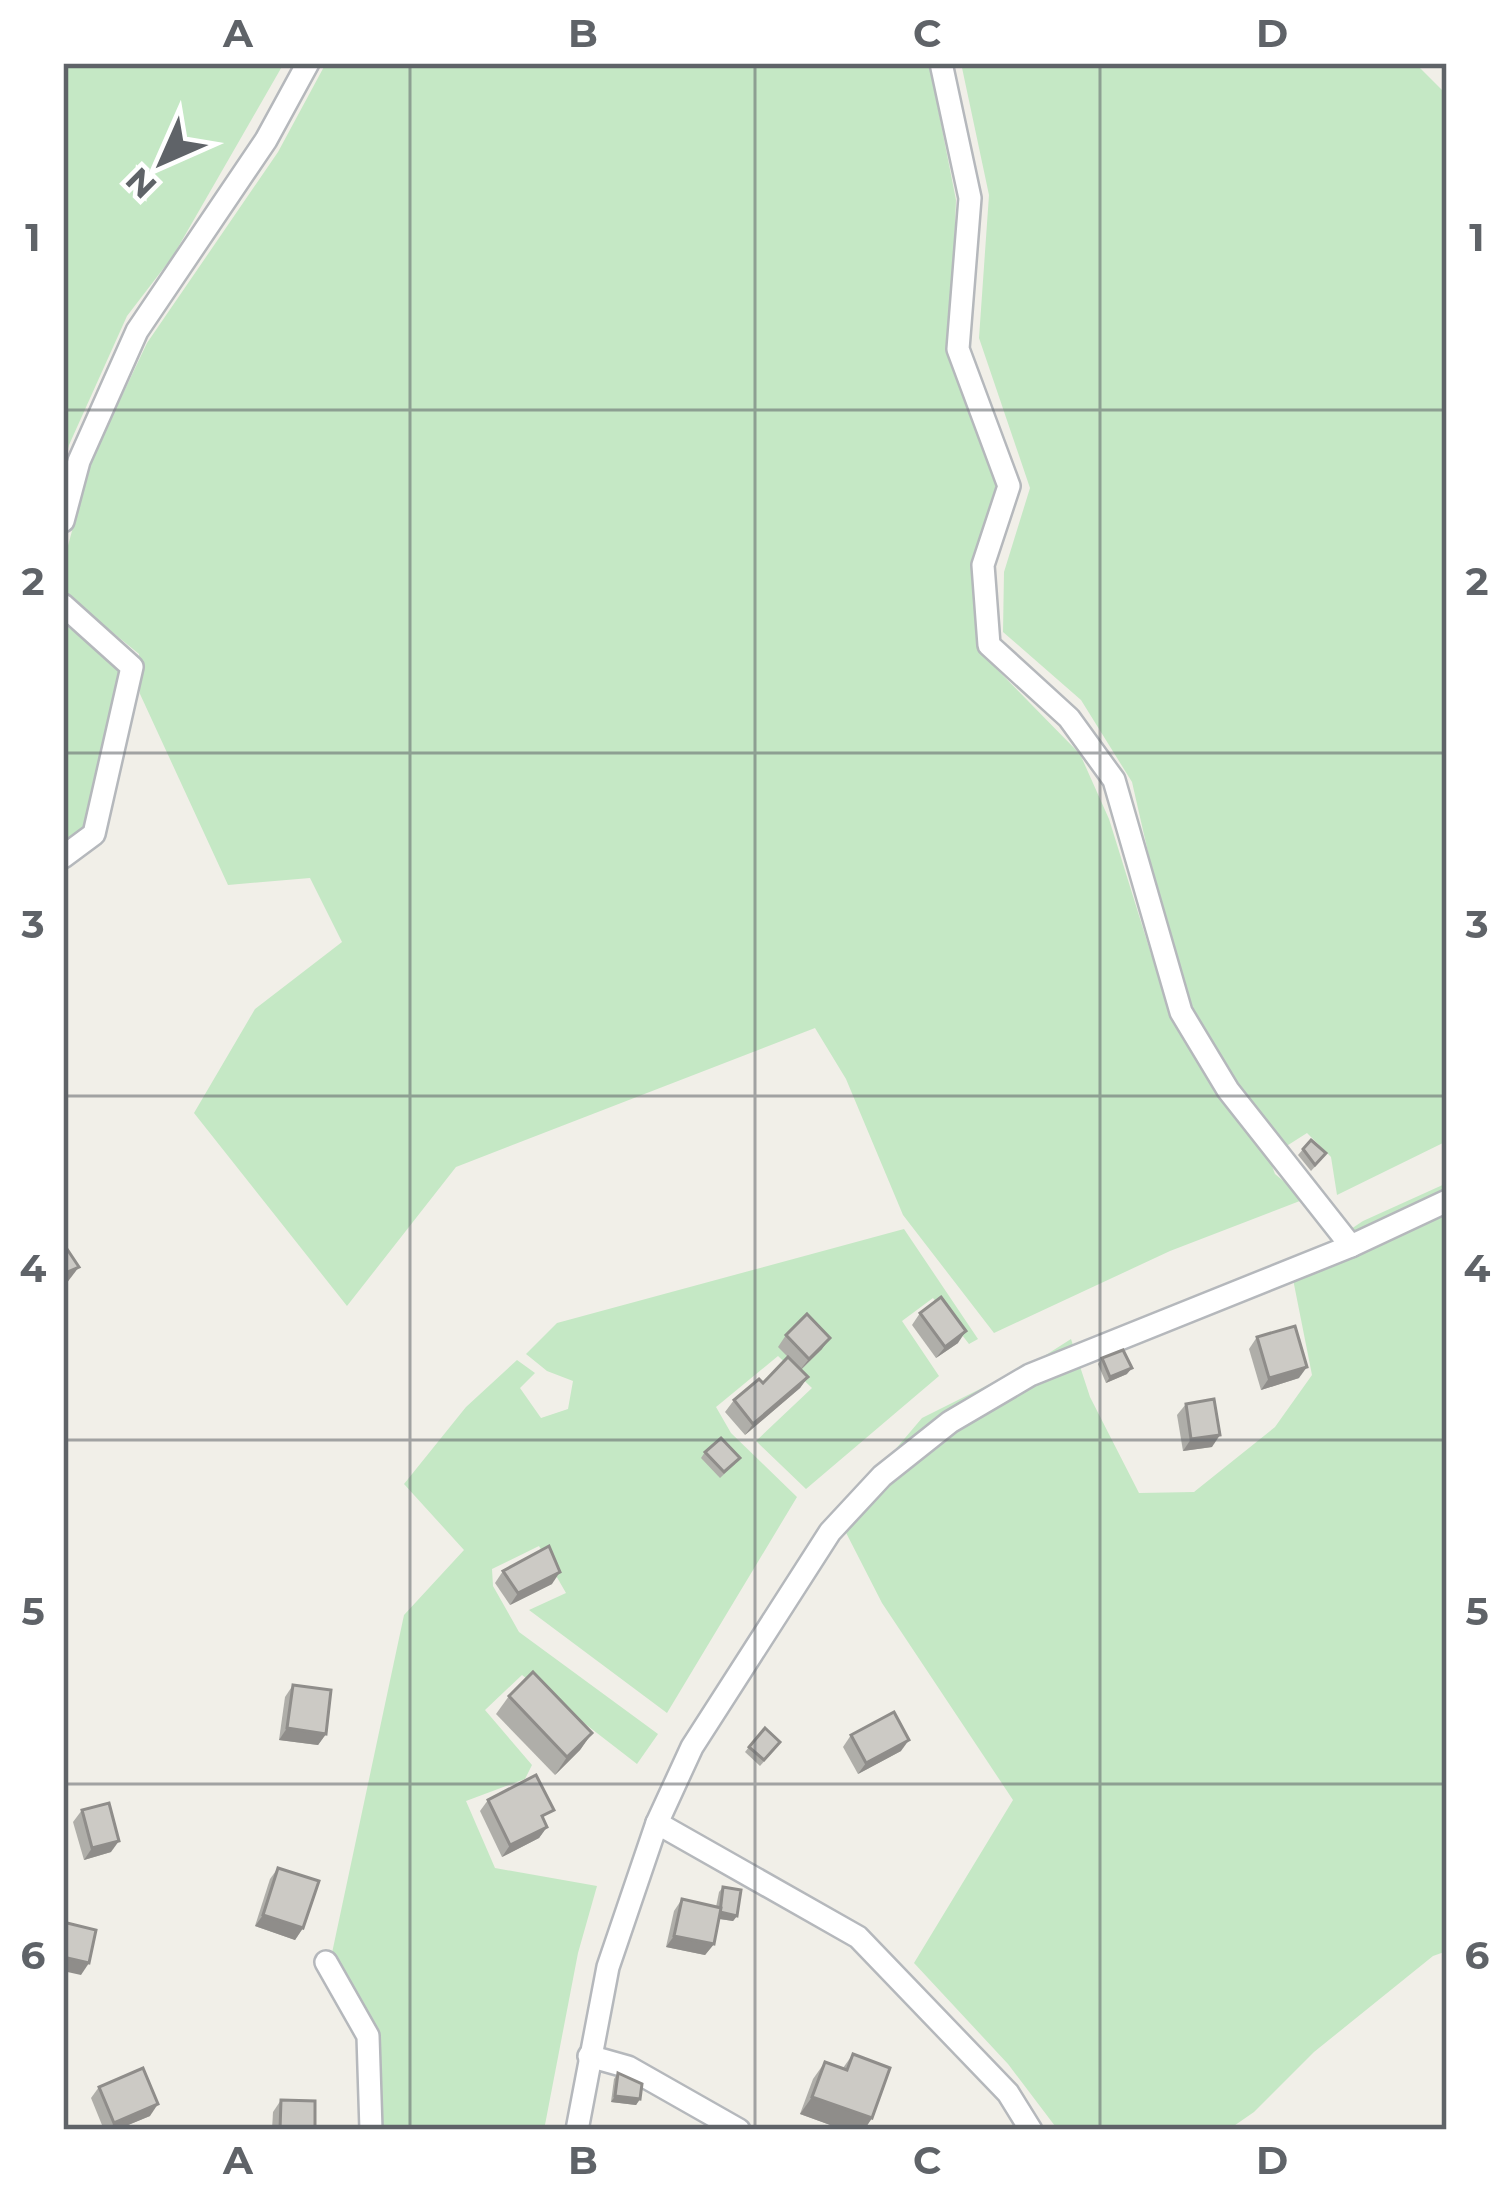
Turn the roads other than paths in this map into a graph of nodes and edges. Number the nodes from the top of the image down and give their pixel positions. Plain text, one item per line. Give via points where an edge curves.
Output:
1 (308, 63) edge
2 (941, 63) edge
3 (63, 520) edge
4 (63, 604) edge
5 (63, 857) edge
6 (1447, 1201) edge
7 (1351, 1246) junction
8 (657, 1823) junction
9 (326, 1962) dead end
10 (589, 2056) junction
11 (370, 2130) edge
12 (577, 2130) edge
13 (739, 2130) edge
14 (1031, 2130) edge

1 - 3 street via 137,332 79,460
2 - 7 street via 970,198 958,349 1009,486 983,565 989,645 1069,718 1114,780 1181,1012 1228,1090
4 - 5 street via 132,667 94,834
6 - 7 street
7 - 8 street via 1030,1376 950,1422 882,1476 830,1532 692,1747
8 - 10 street via 608,1967
8 - 14 street via 858,1937 1008,2093
9 - 11 street via 368,2036
10 - 12 street
10 - 13 street via 628,2067

